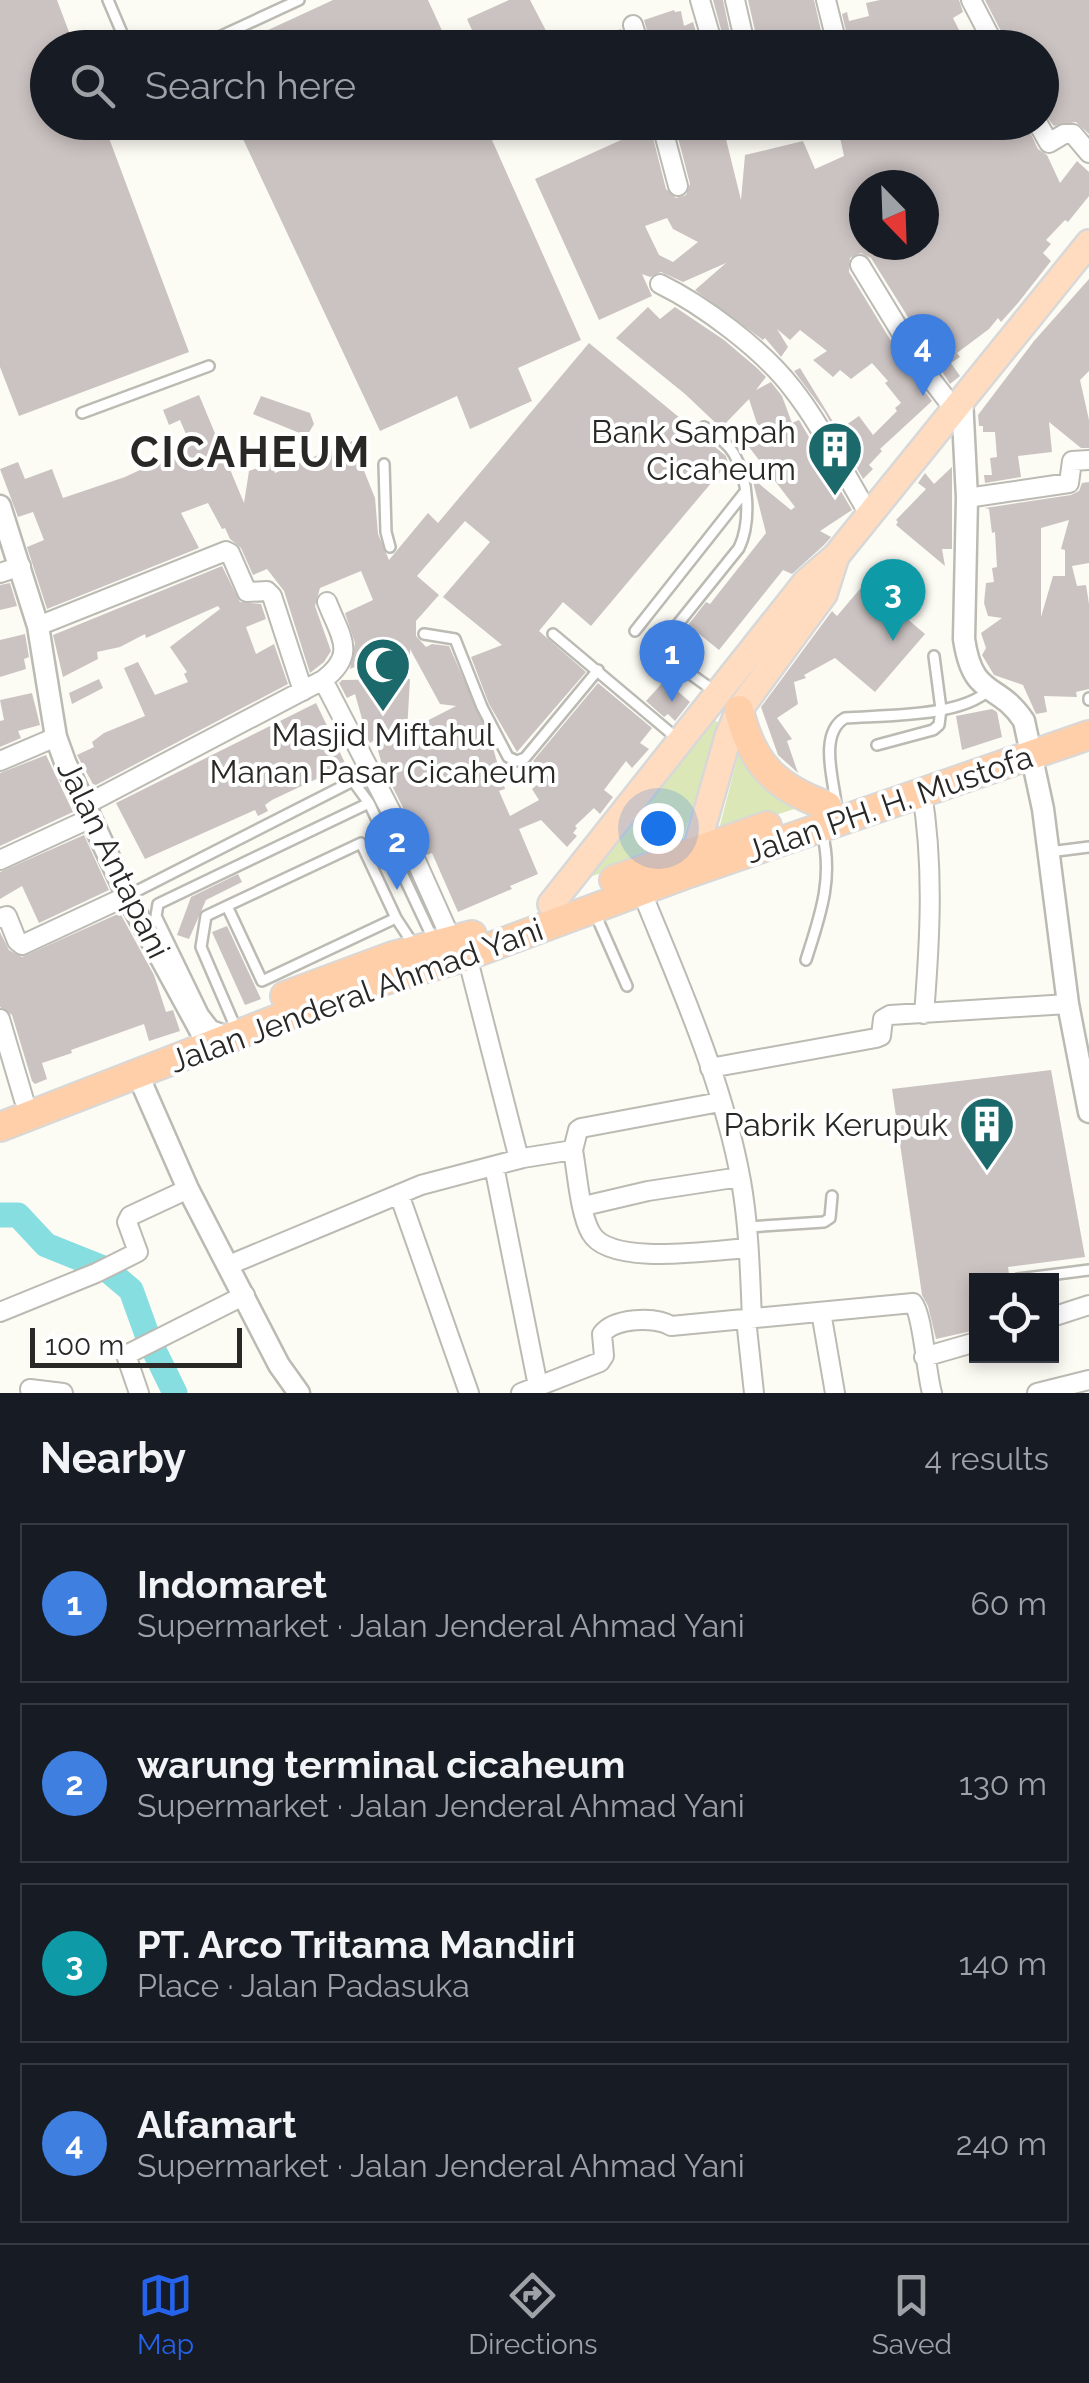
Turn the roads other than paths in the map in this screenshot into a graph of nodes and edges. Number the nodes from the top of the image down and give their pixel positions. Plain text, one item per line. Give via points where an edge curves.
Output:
1 (108, 0) edge
2 (299, 0) edge
3 (700, 0) edge
4 (735, 0) edge
5 (826, 0) edge
6 (971, 0) edge
7 (633, 25) dead end
8 (121, 30) edge
9 (234, 30) edge
10 (635, 30) edge
11 (709, 30) edge
12 (742, 30) edge
13 (834, 30) edge
14 (987, 30) edge
15 (1059, 137) edge
16 (666, 140) edge
17 (1089, 153) edge
18 (678, 186) dead end
19 (1089, 242) edge
20 (860, 265) dead end
21 (660, 284) dead end
22 (210, 366) dead end
23 (958, 404) junction
24 (82, 413) dead end
25 (704, 427) dead end
26 (1089, 460) edge
27 (384, 464) dead end
28 (744, 493) junction
29 (967, 498) junction
30 (0, 506) edge
31 (868, 514) junction
32 (390, 546) dead end
33 (21, 566) junction
34 (0, 573) edge
35 (328, 602) dead end
36 (38, 626) junction
37 (635, 631) dead end
38 (424, 634) dead end
39 (553, 634) dead end
40 (934, 656) dead end
41 (598, 670) junction
42 (323, 680) junction
43 (989, 690) junction
44 (303, 691) junction
45 (729, 702) junction
46 (941, 709) junction
47 (1089, 719) edge
48 (1089, 736) edge
49 (56, 737) junction
50 (681, 742) junction
51 (876, 745) dead end
52 (1031, 748) junction
53 (0, 762) edge
54 (922, 793) junction
55 (368, 803) junction
56 (88, 811) junction
57 (828, 812) junction
58 (1089, 847) edge
59 (1049, 852) junction
60 (0, 860) edge
61 (693, 861) junction
62 (154, 882) junction
63 (641, 890) junction
64 (128, 896) junction
65 (164, 900) junction
66 (551, 904) junction
67 (227, 906) junction
68 (593, 908) junction
69 (4, 918) edge
70 (396, 918) junction
71 (443, 948) junction
72 (806, 960) dead end
73 (627, 986) dead end
74 (1068, 1004) junction
75 (924, 1014) junction
76 (0, 1019) edge
77 (221, 1028) junction
78 (710, 1068) junction
79 (138, 1075) junction
80 (720, 1102) junction
81 (12, 1105) edge
82 (1089, 1112) edge
83 (0, 1127) edge
84 (573, 1150) junction
85 (519, 1160) junction
86 (494, 1166) junction
87 (740, 1177) junction
88 (188, 1189) junction
89 (399, 1194) junction
90 (832, 1196) dead end
91 (584, 1206) junction
92 (748, 1227) junction
93 (748, 1248) junction
94 (229, 1265) junction
95 (1089, 1270) edge
96 (1059, 1273) edge
97 (245, 1294) junction
98 (1089, 1305) edge
99 (0, 1312) edge
100 (821, 1312) junction
101 (1059, 1315) edge
102 (749, 1319) junction
103 (969, 1344) edge
104 (924, 1357) junction
105 (1089, 1380) edge
106 (530, 1390) edge
107 (928, 1392) edge
108 (30, 1393) edge
109 (63, 1393) edge
110 (139, 1393) edge
111 (299, 1393) edge
112 (469, 1393) edge
113 (754, 1393) edge
114 (835, 1393) edge
115 (1037, 1393) edge

1 - 8 lane
2 - 9 lane
3 - 11 street
4 - 12 street
5 - 13 street
6 - 14 street
7 - 10 street
15 - 17 street via 1072,134
16 - 18 street
19 - 23 main road, Jalan Jenderal Ahmad Yani
20 - 23 street via 924,370
21 - 31 street via 693,300 794,390
22 - 24 lane
23 - 29 street
23 - 31 main road, Jalan Jenderal Ahmad Yani
25 - 28 lane via 736,456
26 - 29 street via 1072,461 1069,483
27 - 32 lane
28 - 37 lane
28 - 45 lane via 747,532 658,650
29 - 43 street via 964,640 974,678
30 - 33 street, Jalan Antapani
31 - 45 main road, Jalan Jenderal Ahmad Yani via 836,556 824,594
33 - 34 street
33 - 36 street, Jalan Antapani
35 - 42 street via 344,647 342,664
36 - 44 street via 226,551 247,592 272,596
36 - 49 street, Jalan Antapani
38 - 41 lane via 454,639 482,708 508,757 517,761
39 - 41 lane
40 - 46 lane
41 - 50 lane
42 - 44 street
42 - 71 street via 413,854
43 - 46 lane via 970,703
43 - 52 street via 1018,712
44 - 56 street
45 - 50 main road, Jalan Jenderal Ahmad Yani
45 - 57 highway via 767,772
45 - 61 main road, Jalan Jenderal Ahmad Yani via 728,737
46 - 51 lane via 937,728
46 - 57 lane via 838,722 830,737
47 - 52 highway, Jalan PH. H. Mustofa
48 - 52 highway, Jalan PH. H. Mustofa
49 - 53 street
49 - 56 street, Jalan Antapani
50 - 66 main road, Jalan Jenderal Ahmad Yani
52 - 54 highway, Jalan PH. H. Mustofa
52 - 57 highway, Jalan PH. H. Mustofa
52 - 59 street
54 - 57 highway, Jalan PH. H. Mustofa
54 - 75 street via 932,909
55 - 62 lane via 354,781
55 - 65 lane
55 - 71 lane
56 - 60 street
56 - 64 street, Jalan Antapani
57 - 61 highway, Jalan PH. H. Mustofa
57 - 72 lane via 826,896
58 - 59 lane
59 - 74 street
61 - 63 highway, Jalan Jenderal Ahmad Yani
61 - 66 highway, Jalan Jenderal Ahmad Yani
62 - 64 lane
62 - 65 lane
63 - 68 highway, Jalan Jenderal Ahmad Yani
63 - 78 street
64 - 69 street via 22,945
64 - 77 street, Jalan Antapani
65 - 77 lane via 156,916 192,993
66 - 71 highway, Jalan Jenderal Ahmad Yani
67 - 70 lane via 262,980
67 - 70 lane via 362,843
67 - 77 lane via 206,916 201,947
68 - 71 highway, Jalan Jenderal Ahmad Yani
68 - 73 lane
70 - 71 lane
71 - 77 highway, Jalan Jenderal Ahmad Yani via 354,990
71 - 77 highway, Jalan Jenderal Ahmad Yani via 342,973
71 - 85 street
74 - 75 street
74 - 82 street
75 - 78 street via 886,1016 876,1038
76 - 81 street
77 - 79 highway, Jalan Jenderal Ahmad Yani
77 - 81 highway, Jalan Jenderal Ahmad Yani
78 - 80 street
79 - 83 highway, Jalan Jenderal Ahmad Yani
79 - 88 street
80 - 84 street via 581,1128
80 - 87 street
84 - 85 street
84 - 91 street
85 - 86 street
86 - 89 street
86 - 106 street
87 - 91 street
87 - 92 street
88 - 94 street
88 - 99 street via 130,1216 138,1252
89 - 94 street
89 - 112 street
90 - 92 lane via 824,1222
91 - 93 street via 600,1243 627,1253
92 - 93 street
93 - 102 street
94 - 97 street
95 - 96 lane
97 - 110 street via 126,1355
97 - 111 street
98 - 101 street
100 - 102 street
100 - 104 street via 916,1303
100 - 114 street
102 - 106 street via 612,1325 602,1334 600,1362
102 - 113 street
103 - 104 street
104 - 107 street
105 - 115 street
108 - 109 street

